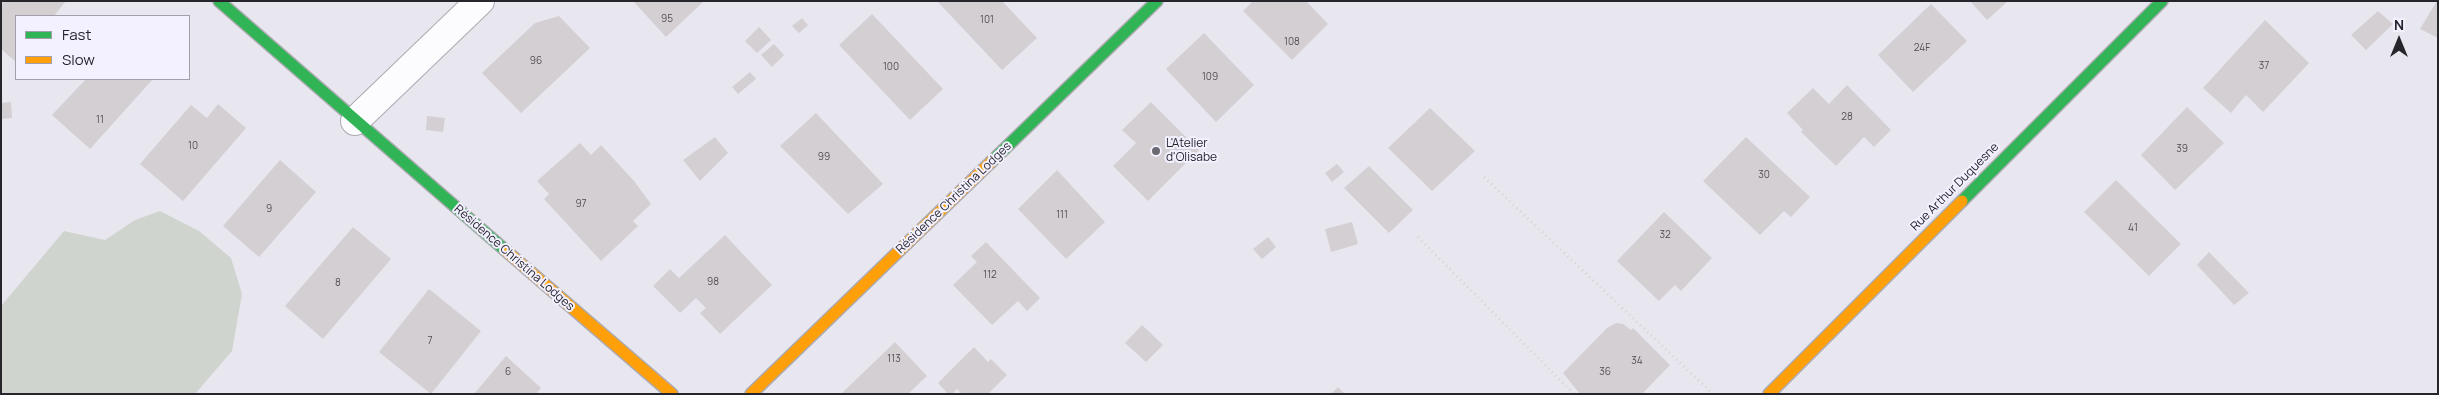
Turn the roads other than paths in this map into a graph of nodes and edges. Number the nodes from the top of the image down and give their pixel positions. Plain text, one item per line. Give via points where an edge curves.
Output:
1 (219, 1) edge
2 (480, 1) edge
3 (1157, 1) edge
4 (2162, 1) edge
5 (355, 121) junction
6 (672, 394) edge
7 (751, 394) edge
8 (1769, 394) edge

1 - 5 street, Résidence Christina Lodges
2 - 5 street
3 - 7 street, Résidence Christina Lodges
4 - 8 street, Rue Arthur Duquesne
5 - 6 street, Résidence Christina Lodges

